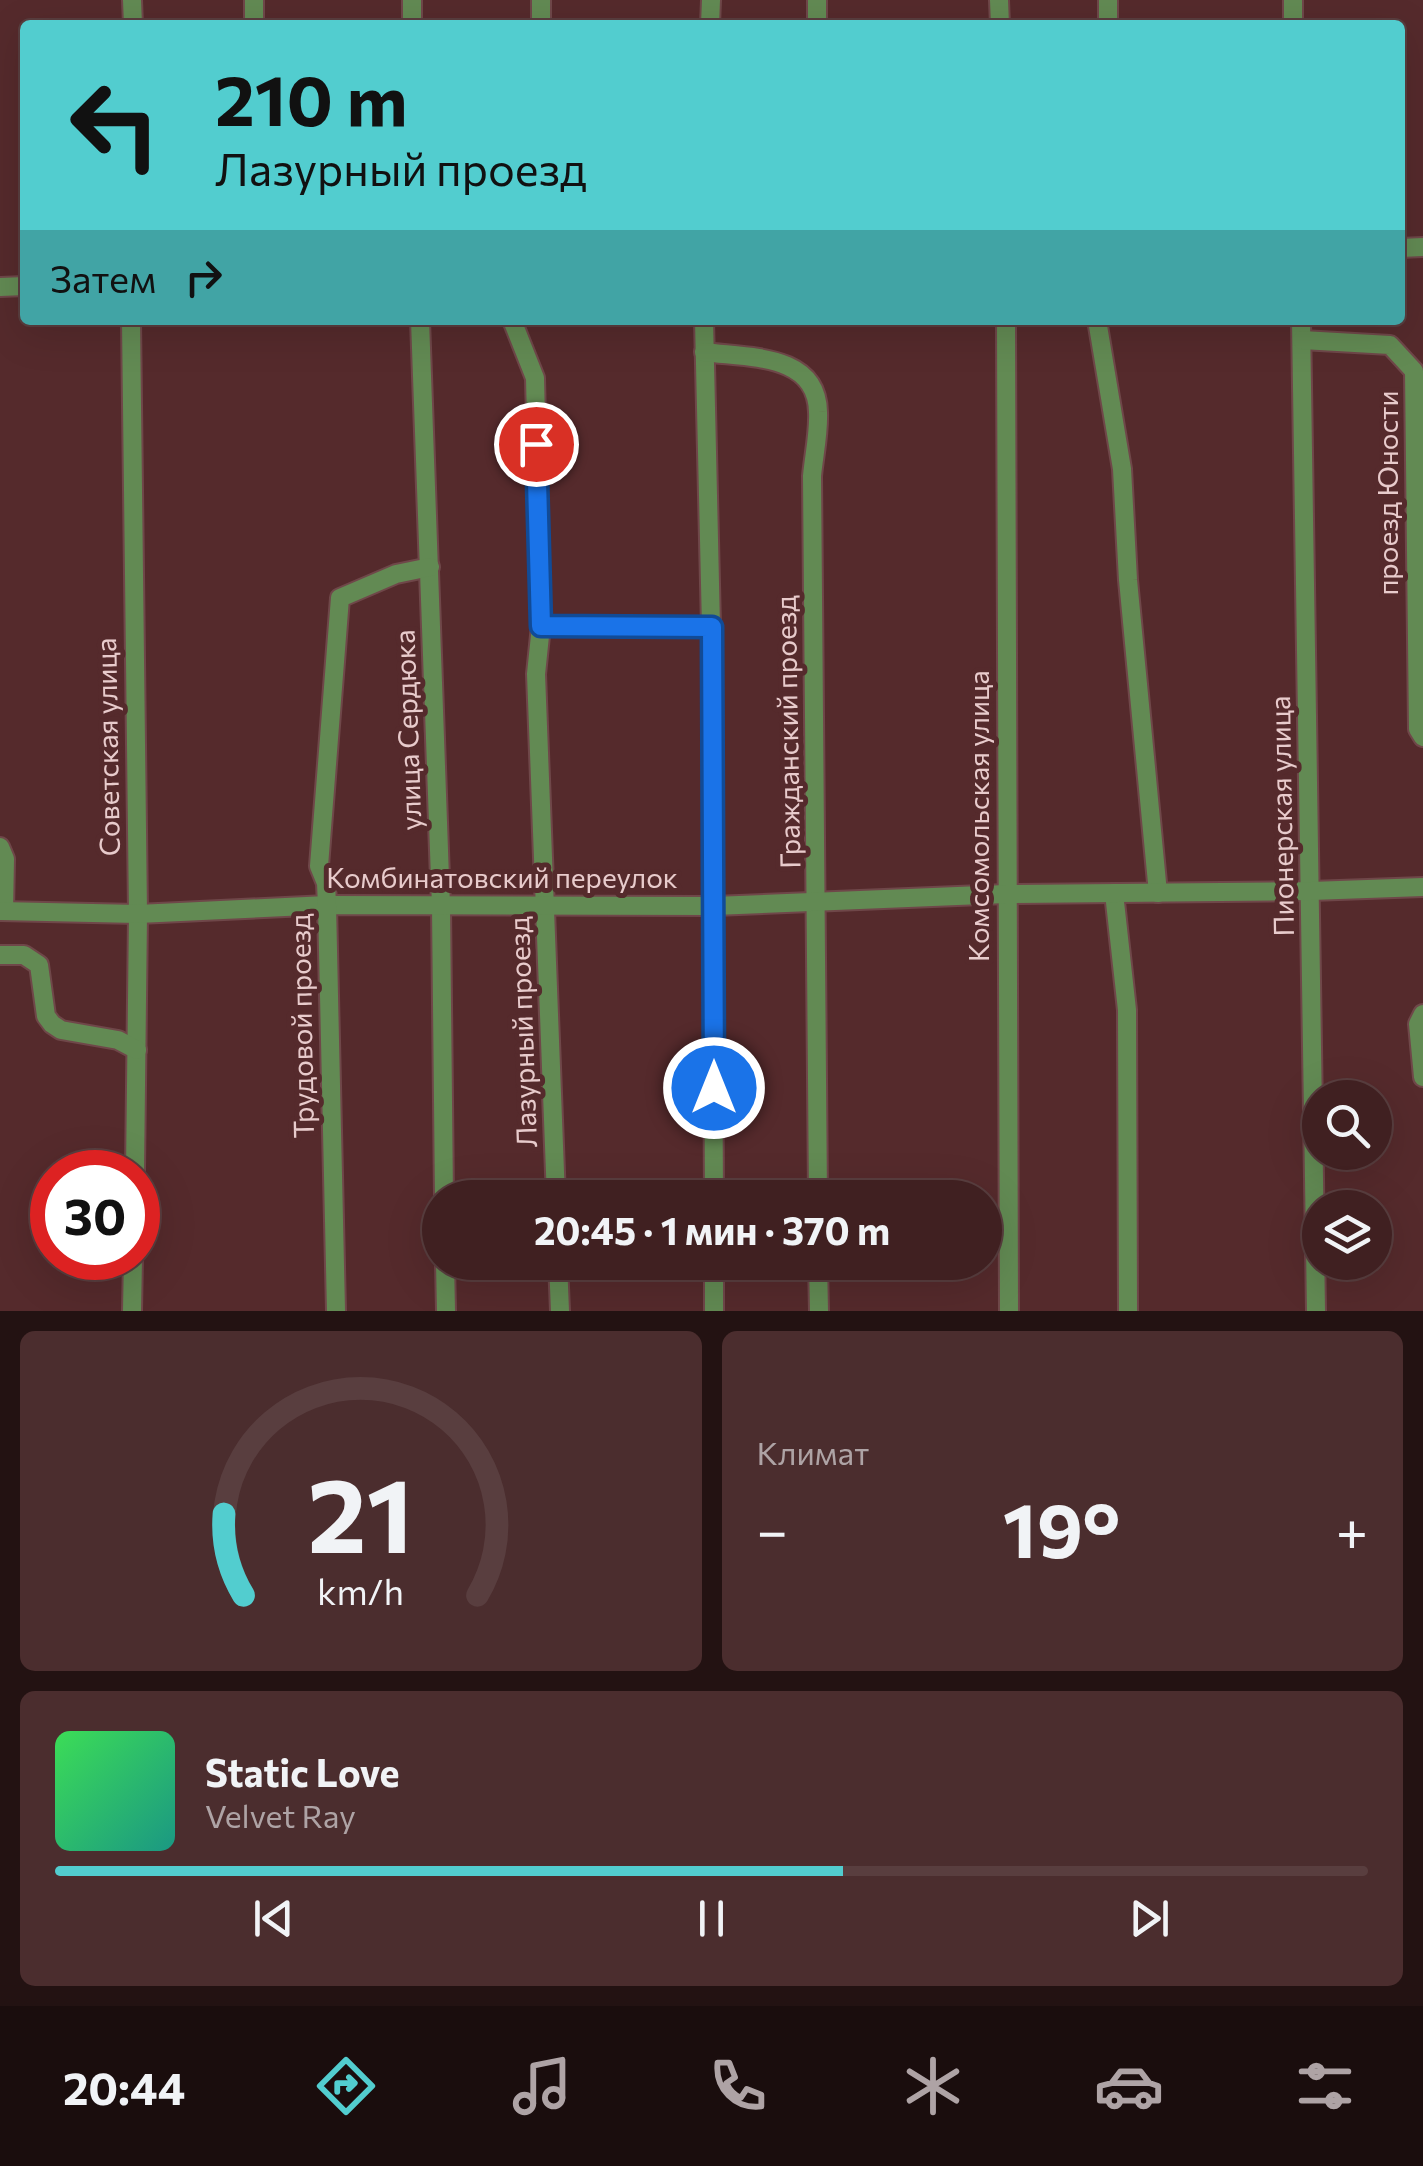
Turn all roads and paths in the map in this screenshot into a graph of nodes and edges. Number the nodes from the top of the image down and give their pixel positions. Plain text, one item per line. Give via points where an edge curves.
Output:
1 (131, 325) edge
2 (420, 325) edge
3 (514, 325) edge
4 (704, 325) edge
5 (1006, 325) edge
6 (1099, 325) edge
7 (1301, 325) edge
8 (1302, 340) junction
9 (704, 352) junction
10 (430, 568) junction
11 (541, 626) junction
12 (712, 627) junction
13 (1423, 738) edge
14 (0, 847) edge
15 (1423, 887) edge
16 (1312, 892) junction
17 (1114, 893) junction
18 (1158, 893) junction
19 (1006, 894) junction
20 (818, 901) junction
21 (328, 905) junction
22 (441, 906) junction
23 (546, 906) junction
24 (714, 906) junction
25 (2, 911) edge
26 (138, 914) junction
27 (0, 955) edge
28 (1423, 1014) edge
29 (136, 1050) junction
30 (1423, 1077) edge
31 (134, 1150) edge
32 (444, 1180) edge
33 (555, 1180) edge
34 (714, 1180) edge
35 (818, 1180) edge
36 (133, 1280) edge
37 (445, 1280) edge
38 (559, 1280) edge
39 (714, 1280) edge
40 (818, 1280) edge
41 (132, 1311) edge
42 (336, 1311) edge
43 (446, 1311) edge
44 (560, 1311) edge
45 (714, 1311) edge
46 (818, 1311) edge
47 (1008, 1311) edge
48 (1128, 1311) edge
49 (1316, 1311) edge

1 - 26 street, Советская улица
2 - 10 street, улица Сердюка
3 - 11 street, Лазурный проезд via 535,378
4 - 9 street
5 - 19 street, Комсомольская улица
6 - 18 street via 1122,469
7 - 8 street, Пионерская улица
8 - 13 street, проезд Юности via 1390,345 1414,371
8 - 16 street, Пионерская улица
9 - 12 street
9 - 20 street, Гражданский проезд via 792,367 813,384 819,410 812,476
10 - 21 street, Трудовой проезд via 396,574 340,598 319,866
10 - 22 street, улица Сердюка
11 - 12 street
11 - 23 street, Лазурный проезд via 536,674
12 - 24 street
14 - 25 street
15 - 16 street, Комбинатовский переулок
16 - 18 street, Комбинатовский переулок
16 - 49 street, Пионерская улица
17 - 18 street, Комбинатовский переулок
17 - 19 street, Комбинатовский переулок
17 - 48 street via 1127,1010
19 - 20 street, Комбинатовский переулок
19 - 47 street, Комсомольская улица
20 - 24 street, Комбинатовский переулок
20 - 35 street, Гражданский проезд
21 - 22 street, Комбинатовский переулок
21 - 26 street, Комбинатовский переулок
21 - 42 street, Трудовой проезд
22 - 23 street, Комбинатовский переулок
22 - 32 street, улица Сердюка
23 - 24 street, Комбинатовский переулок
23 - 33 street, Лазурный проезд
24 - 34 street
25 - 26 street, Комбинатовский переулок
26 - 29 street, Советская улица
27 - 29 street via 24,955 39,965 52,1024
28 - 30 street
29 - 31 street, Советская улица
36 - 41 street
37 - 43 street
38 - 44 street
39 - 45 street
40 - 46 street

